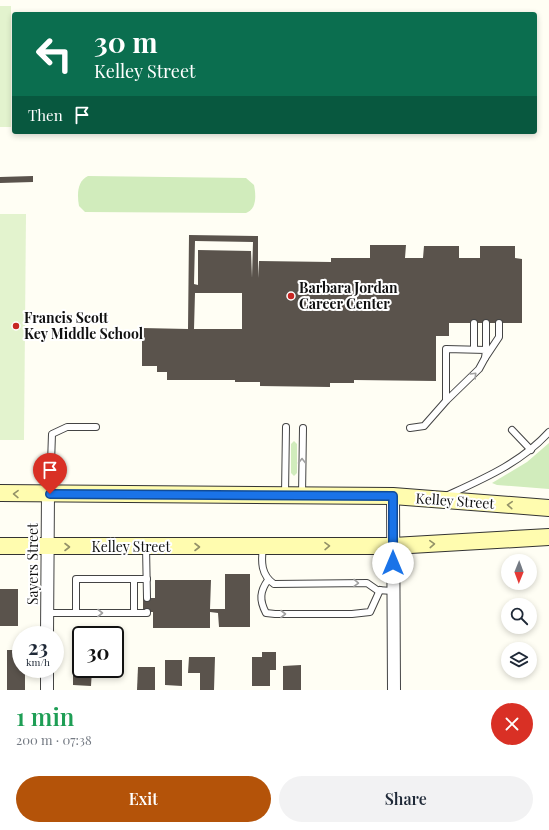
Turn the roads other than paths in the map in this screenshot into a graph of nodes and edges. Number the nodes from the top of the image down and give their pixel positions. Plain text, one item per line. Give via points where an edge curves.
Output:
1 (474, 323) dead end
2 (486, 323) dead end
3 (499, 323) dead end
4 (474, 349) junction
5 (486, 350) junction
6 (485, 358) junction
7 (446, 401) junction
8 (96, 427) dead end
9 (286, 428) dead end
10 (303, 428) dead end
11 (410, 428) dead end
12 (512, 430) dead end
13 (549, 432) edge
14 (531, 450) junction
15 (0, 493) edge
16 (49, 494) junction
17 (285, 494) junction
18 (302, 495) junction
19 (393, 496) junction
20 (437, 500) junction
21 (549, 508) edge
22 (549, 537) edge
23 (0, 546) edge
24 (393, 546) junction
25 (48, 547) junction
26 (146, 547) junction
27 (263, 547) junction
28 (134, 579) junction
29 (147, 579) junction
30 (268, 580) junction
31 (380, 590) junction
32 (393, 591) junction
33 (147, 598) dead end
34 (147, 612) dead end
35 (76, 613) junction
36 (134, 613) junction
37 (47, 614) junction
38 (47, 626) edge
39 (47, 678) edge
40 (47, 690) edge
41 (394, 690) edge

1 - 4 lane
2 - 5 lane
3 - 6 lane via 499,337
4 - 5 lane
4 - 7 lane via 446,349
5 - 6 lane
7 -> 6 lane via 479,369
7 - 11 lane via 424,426
8 - 16 lane via 67,427 52,434
9 - 17 lane
18 -> 10 lane
12 - 14 lane
13 - 14 lane
14 - 20 lane via 501,470
16 -> 15 main road, Kelley Street
16 - 17 main road, Kelley Street
16 - 25 street, Sayers Street
17 - 18 main road, Kelley Street
18 - 19 main road, Kelley Street
19 - 20 main road, Kelley Street
19 - 24 street
21 -> 20 main road, Kelley Street
24 -> 22 main road, Kelley Street
23 - 25 main road, Kelley Street
27 -> 24 main road, Kelley Street
24 - 32 street
25 -> 26 main road, Kelley Street
25 - 37 street, Sayers Street
26 -> 27 main road, Kelley Street
26 - 29 lane
27 - 30 lane via 262,570
28 - 29 lane
28 - 35 lane via 76,580
28 - 36 lane
29 - 33 lane
30 -> 31 lane via 274,584 367,583
30 -> 31 lane via 261,590 261,604 266,613 370,612
31 - 32 lane
32 - 41 street
34 - 36 lane
35 -> 36 lane
35 - 37 lane
37 - 38 street, Sayers Street
39 - 40 street

